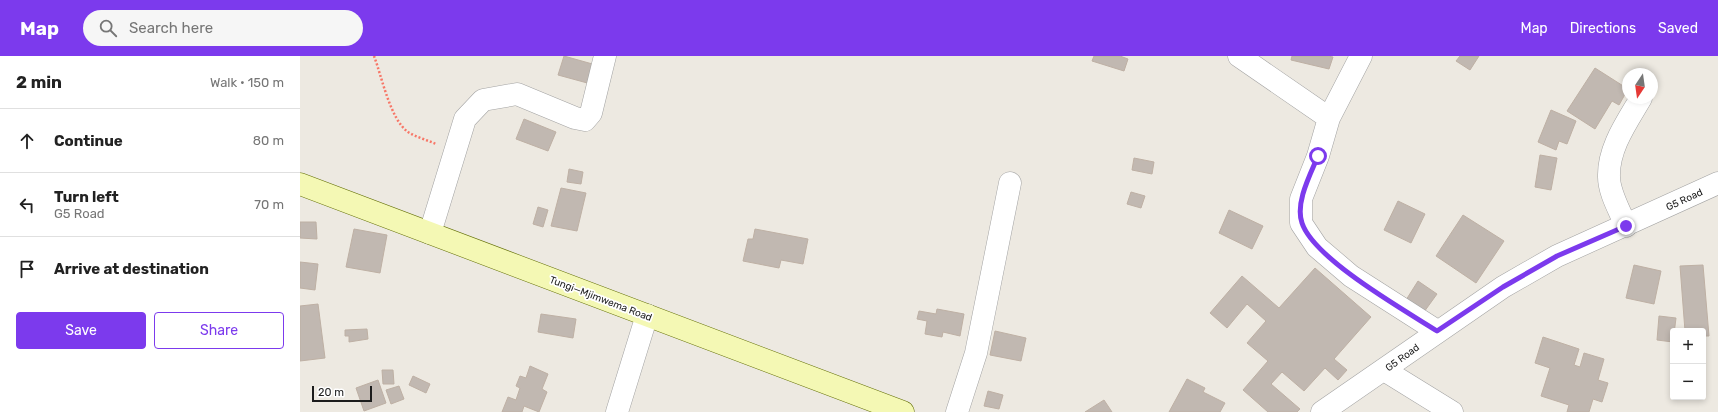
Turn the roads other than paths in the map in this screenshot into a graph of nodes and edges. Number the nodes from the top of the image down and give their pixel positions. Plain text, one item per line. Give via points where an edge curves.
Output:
1 (605, 56) edge
2 (1239, 56) edge
3 (1361, 56) edge
4 (1638, 104) edge
5 (1329, 118) junction
6 (1010, 183) dead end
7 (1718, 183) edge
8 (300, 184) edge
9 (1626, 226) junction
10 (430, 233) junction
11 (647, 315) junction
12 (1437, 331) junction
13 (1384, 370) junction
14 (617, 412) edge
15 (902, 412) edge
16 (957, 412) edge
17 (1322, 412) edge
18 (1452, 412) edge

1 - 10 street via 591,113 585,120 517,94 483,100 465,119
2 - 5 street
3 - 5 street
4 - 9 street via 1611,157 1609,178
5 - 12 street via 1318,156 1301,199 1301,223 1316,247 1351,276
6 - 16 street via 976,353
7 - 9 street, G5 Road
8 - 10 street, Tungi—Mjimwema Road
9 - 12 street, G5 Road via 1557,256 1503,287
10 - 11 street, Tungi—Mjimwema Road
11 - 14 street
11 - 15 street, Tungi—Mjimwema Road
12 - 13 street, G5 Road
13 - 17 street, G5 Road
13 - 18 street

